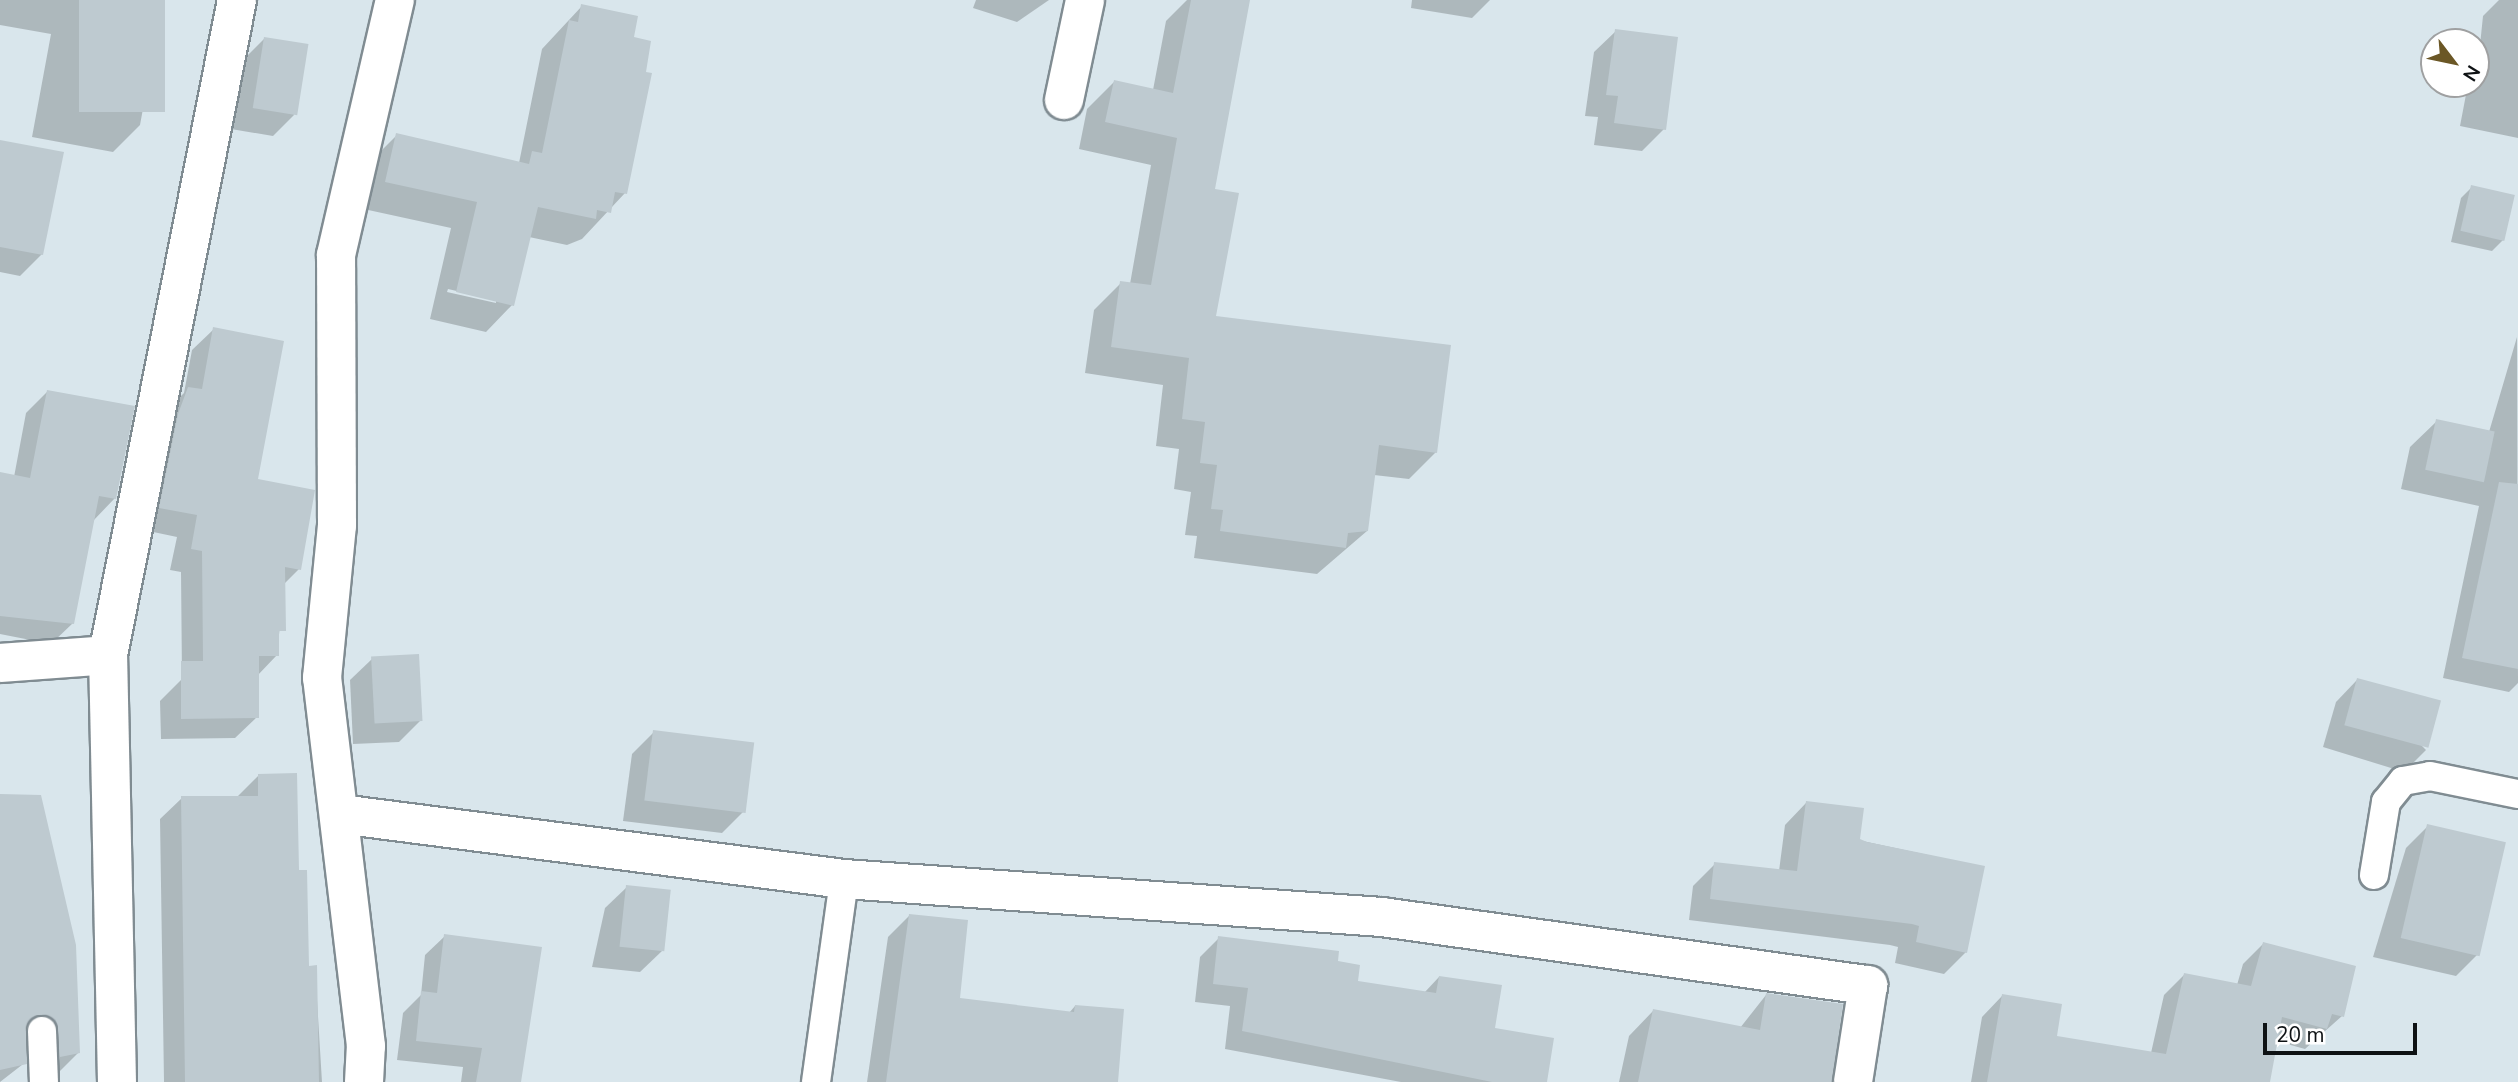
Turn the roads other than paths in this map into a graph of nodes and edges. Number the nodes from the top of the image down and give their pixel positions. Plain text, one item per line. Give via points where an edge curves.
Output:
1 (237, 0) edge
2 (395, 0) edge
3 (1085, 0) edge
4 (1064, 100) dead end
5 (108, 655) junction
6 (0, 663) edge
7 (2518, 794) edge
8 (340, 814) junction
9 (2374, 875) dead end
10 (844, 880) junction
11 (42, 1031) dead end
12 (44, 1082) edge
13 (117, 1082) edge
14 (364, 1082) edge
15 (816, 1082) edge
16 (1853, 1082) edge

1 - 5 street
2 - 8 street via 336,255 337,526 322,678
3 - 4 street
5 - 6 street
5 - 13 street
7 - 9 lane via 2430,776 2403,781 2386,802
8 - 10 street
8 - 14 street via 366,1046
10 - 15 lane
10 - 16 street via 1382,917 1868,985
11 - 12 lane

